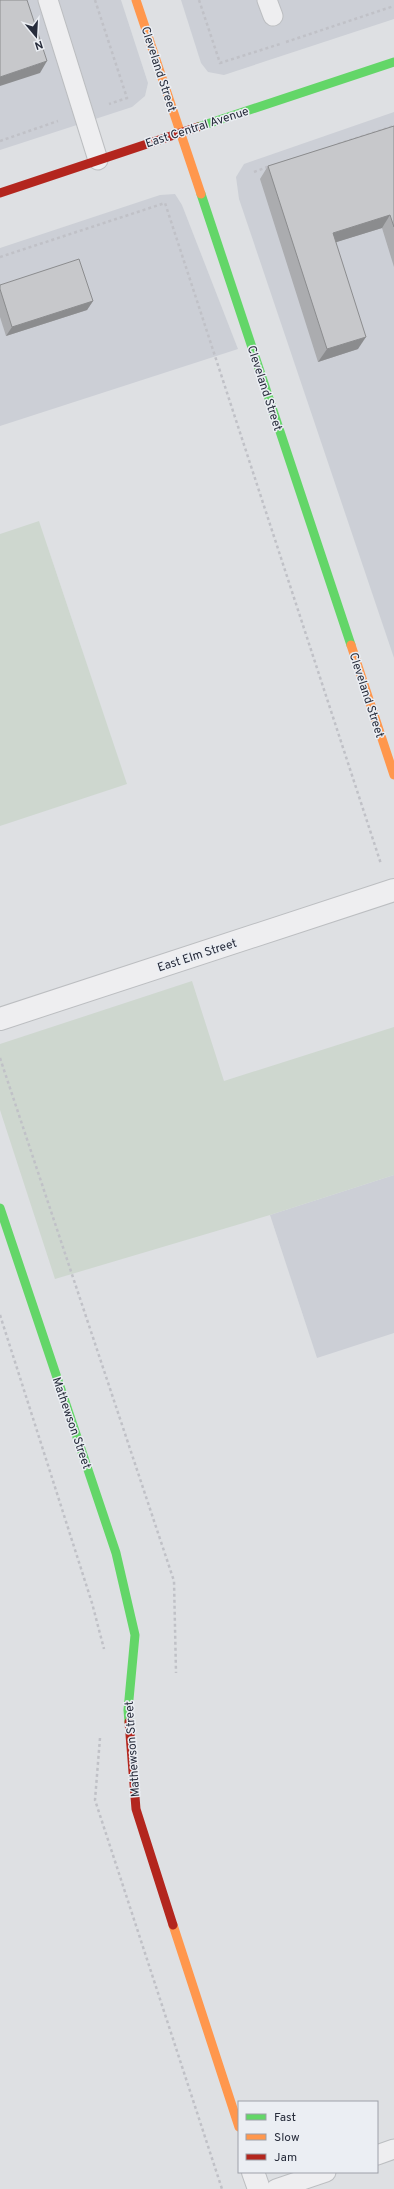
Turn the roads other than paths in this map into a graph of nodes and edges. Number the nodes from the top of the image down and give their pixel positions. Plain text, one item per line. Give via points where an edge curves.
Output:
1 (48, 0) edge
2 (136, 0) edge
3 (394, 62) edge
4 (180, 133) junction
5 (98, 160) junction
6 (0, 193) edge
7 (394, 775) edge
8 (392, 890) edge
9 (0, 1019) edge
10 (0, 1208) edge
11 (238, 2124) edge
12 (394, 2149) edge
13 (378, 2155) edge
14 (253, 2173) edge
15 (323, 2173) edge
16 (259, 2189) edge
17 (276, 2189) edge

1 - 5 lane
2 - 4 street, Cleveland Street
3 - 4 street, East Central Avenue
4 - 5 street, East Central Avenue
4 - 7 street, Cleveland Street
5 - 6 street, East Central Avenue
8 - 9 street, East Elm Street
10 - 11 street, Mathewson Street via 116,1552 135,1635 128,1710 136,1809
12 - 13 lane
14 - 16 street
15 - 17 lane

